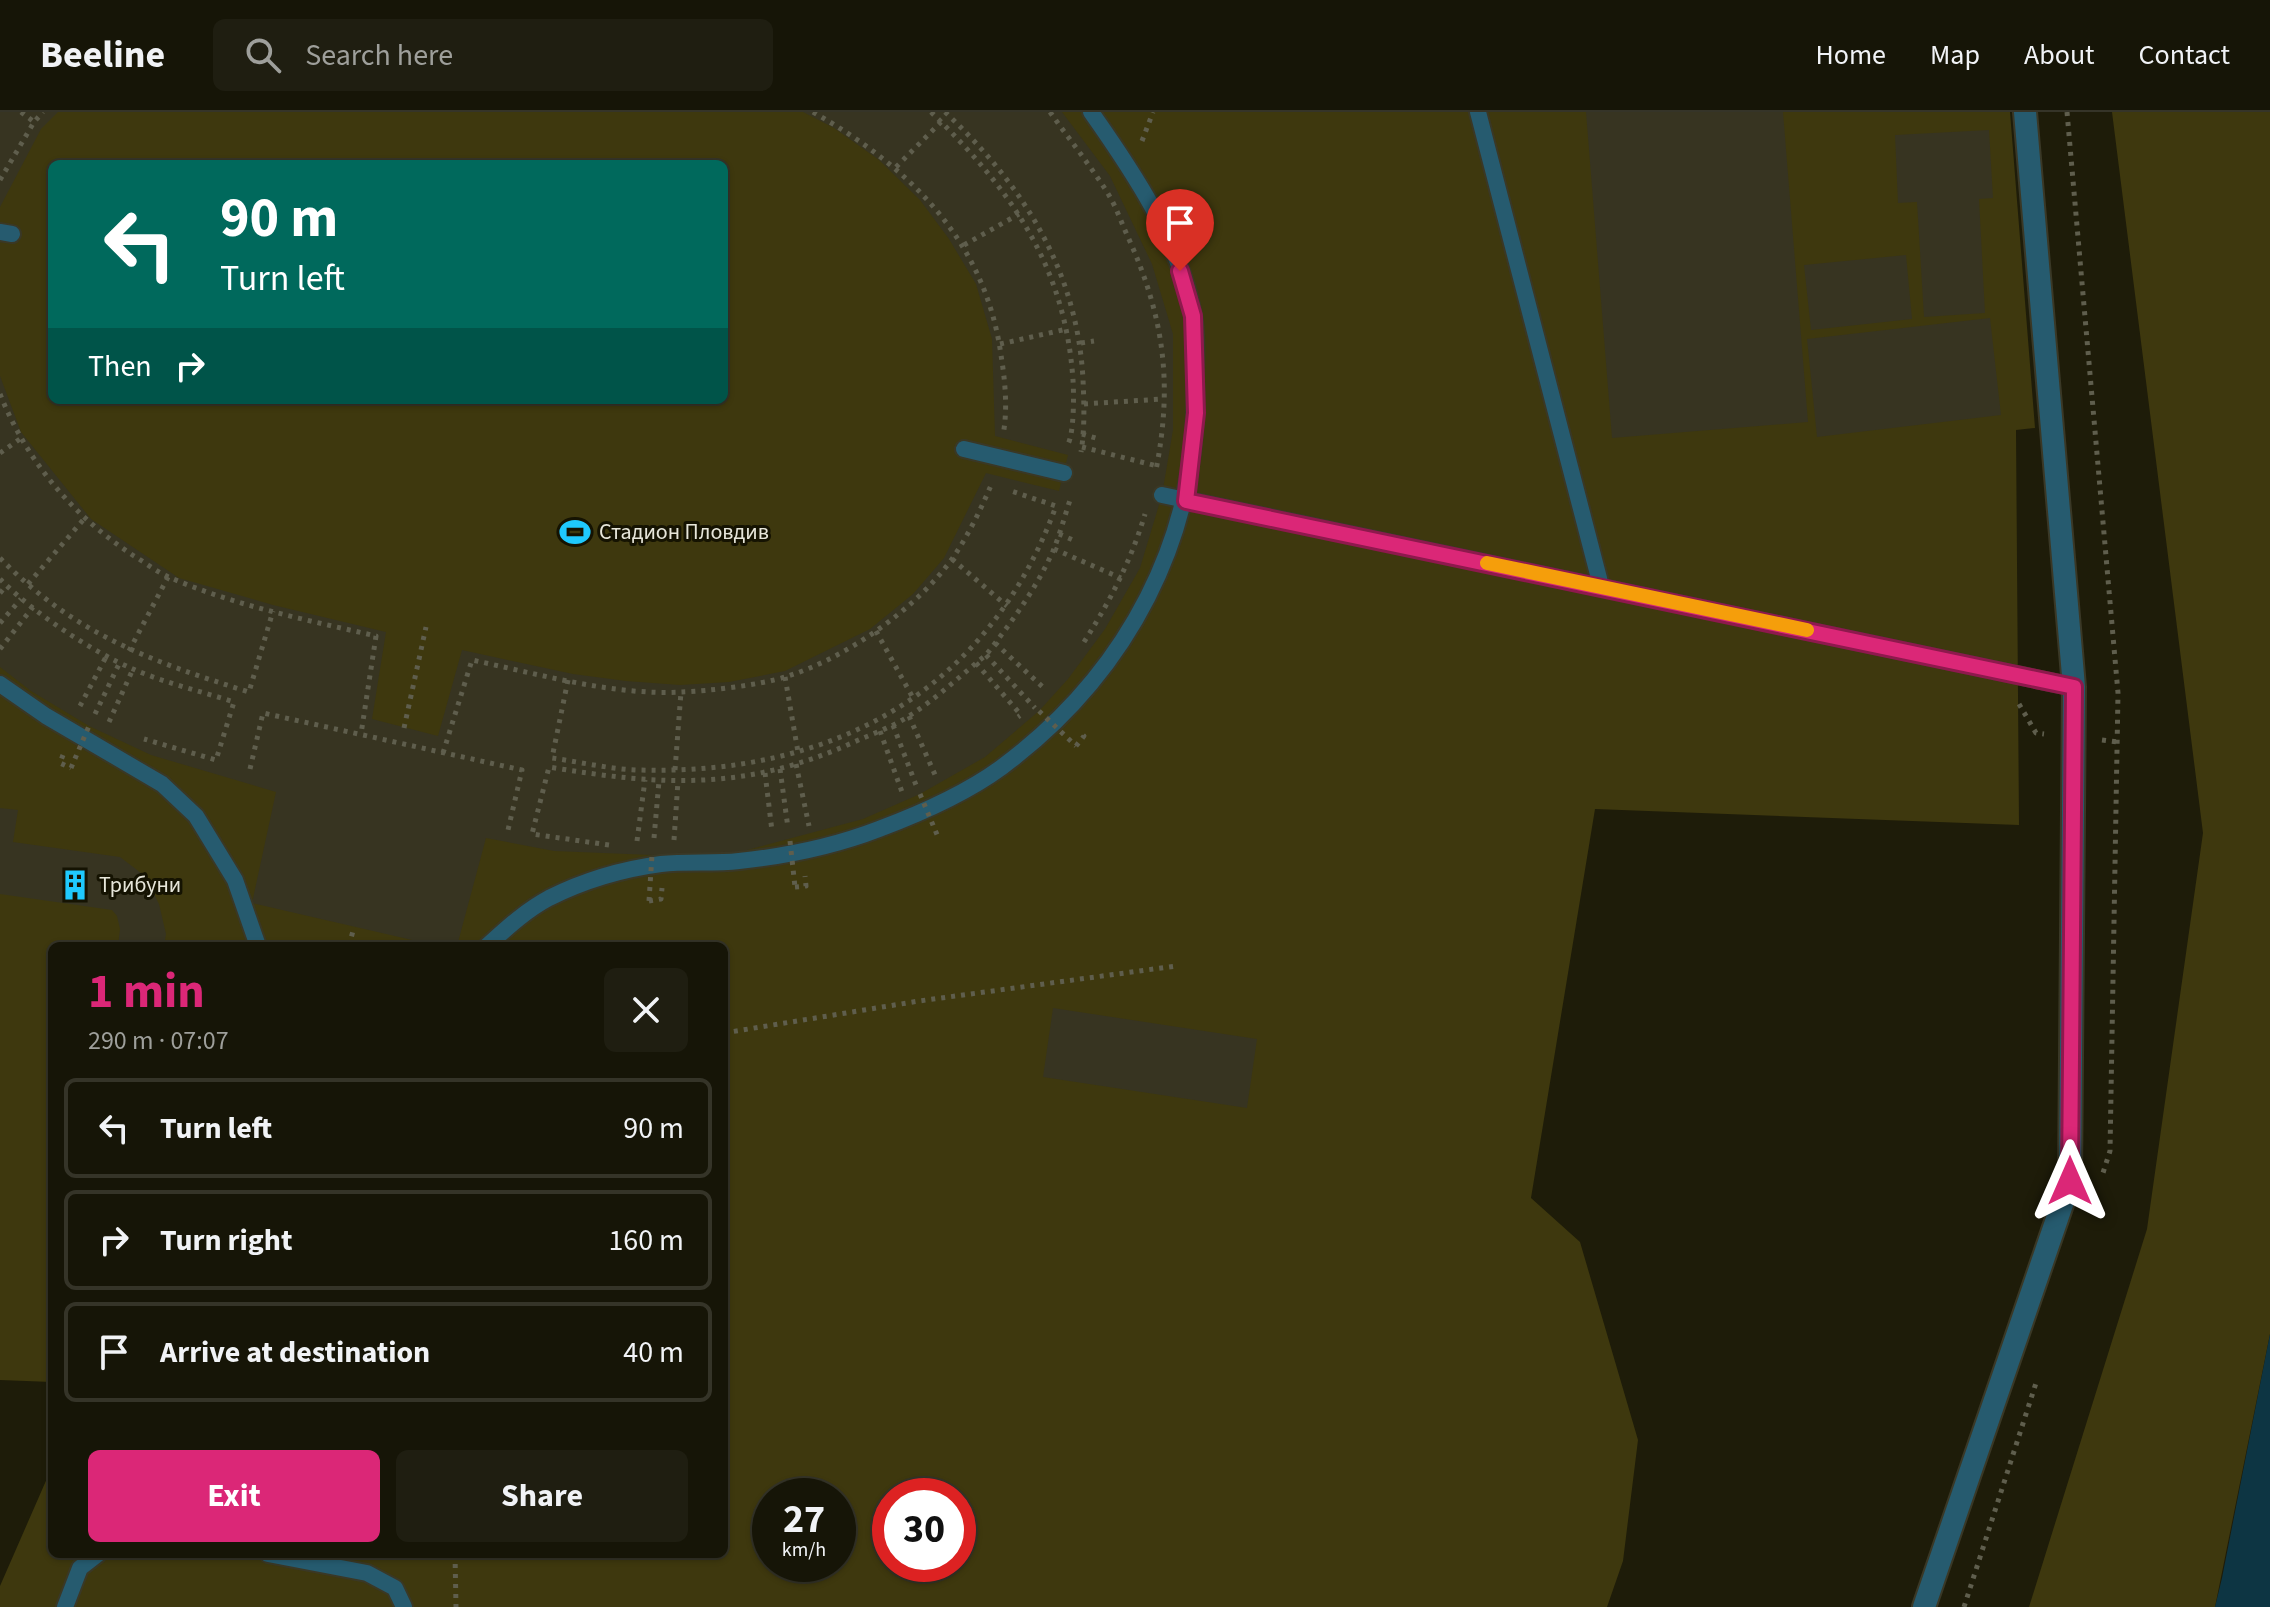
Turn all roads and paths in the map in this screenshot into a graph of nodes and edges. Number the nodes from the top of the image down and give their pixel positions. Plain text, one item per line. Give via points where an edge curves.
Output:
1 (21, 112) edge
2 (43, 112) edge
3 (813, 112) edge
4 (931, 112) edge
5 (945, 112) edge
6 (1050, 112) edge
7 (1091, 112) edge
8 (1478, 112) edge
9 (2025, 112) edge
10 (34, 122) junction
11 (941, 122) junction
12 (896, 167) junction
13 (0, 180) edge
14 (1019, 214) junction
15 (964, 245) junction
16 (1067, 329) junction
17 (1094, 341) dead end
18 (1081, 343) junction
19 (1000, 344) junction
20 (0, 394) edge
21 (1164, 399) junction
22 (1084, 404) junction
23 (1082, 434) junction
24 (20, 439) junction
25 (1099, 439) dead end
26 (1070, 444) dead end
27 (1082, 447) junction
28 (964, 449) dead end
29 (0, 453) edge
30 (999, 457) junction
31 (1079, 462) dead end
32 (1157, 466) junction
33 (1064, 473) dead end
34 (1154, 479) dead end
35 (991, 485) junction
36 (1073, 491) dead end
37 (1155, 500) joint
38 (1186, 501) junction
39 (84, 519) junction
40 (1059, 534) junction
41 (1073, 540) dead end
42 (1054, 549) junction
43 (0, 558) edge
44 (952, 559) junction
45 (168, 577) junction
46 (1121, 578) junction
47 (0, 579) edge
48 (28, 584) junction
49 (6, 586) junction
50 (1601, 586) junction
51 (0, 593) edge
52 (21, 599) junction
53 (1007, 606) junction
54 (33, 607) junction
55 (273, 611) junction
56 (0, 623) edge
57 (426, 627) dead end
58 (876, 631) junction
59 (995, 643) junction
60 (1083, 644) dead end
61 (0, 649) edge
62 (129, 651) junction
63 (107, 655) junction
64 (986, 655) junction
65 (120, 662) junction
66 (976, 663) junction
67 (133, 669) junction
68 (785, 677) junction
69 (568, 680) junction
70 (1053, 682) dead end
71 (0, 684) edge
72 (2074, 687) junction
73 (681, 692) junction
74 (913, 698) junction
75 (2016, 699) dead end
76 (79, 708) dead end
77 (1021, 715) dead end
78 (909, 716) junction
79 (893, 725) junction
80 (1074, 726) dead end
81 (404, 728) dead end
82 (120, 730) dead end
83 (880, 731) junction
84 (361, 734) junction
85 (1063, 735) dead end
86 (133, 736) dead end
87 (1084, 736) dead end
88 (2073, 737) junction
89 (2117, 742) dead end
90 (798, 752) junction
91 (443, 753) junction
92 (60, 763) dead end
93 (796, 764) junction
94 (250, 769) dead end
95 (780, 769) junction
96 (675, 770) junction
97 (765, 773) junction
98 (935, 777) dead end
99 (645, 780) junction
100 (659, 781) junction
101 (678, 781) junction
102 (902, 792) dead end
103 (940, 816) dead end
104 (928, 821) dead end
105 (810, 829) dead end
106 (508, 830) dead end
107 (773, 837) dead end
108 (938, 837) dead end
109 (611, 846) dead end
110 (636, 847) dead end
111 (674, 847) dead end
112 (803, 866) dead end
113 (782, 872) dead end
114 (648, 881) dead end
115 (662, 881) dead end
116 (806, 886) dead end
117 (661, 899) dead end
118 (354, 927) dead end
119 (257, 942) edge
120 (350, 942) edge
121 (491, 942) edge
122 (1176, 966) dead end
123 (728, 1032) edge
124 (93, 1558) edge
125 (289, 1558) edge
126 (455, 1558) edge
127 (65, 1607) edge
128 (404, 1607) edge
129 (456, 1607) edge
130 (1924, 1607) edge

1 - 10 path
2 - 10 path
3 - 12 path
4 - 11 path
5 - 18 path via 1006,177 1038,224 1065,281
6 - 21 path via 1109,194 1136,255 1163,342
7 - 38 lane via 1130,166 1173,249 1193,316 1196,413
8 - 50 lane
9 - 72 street
10 - 13 path
11 - 12 path
11 - 14 path via 1001,186
12 - 15 path
14 - 15 path
14 - 16 path via 1051,276
15 - 19 path via 989,297
16 - 19 path
16 - 26 path via 1074,393
17 - 18 path
18 - 22 path
19 - 30 path via 1005,429
20 - 24 path
21 - 22 path
21 - 32 path
22 - 23 path
23 - 25 path
23 - 27 path
24 - 29 path
24 - 39 path
27 - 31 path
27 - 32 path
28 - 30 lane
30 - 33 lane
30 - 35 path
32 - 34 path
35 - 44 path
35 - 53 path via 1056,506
36 - 40 path
37 - 38 lane
37 - 46 path
38 - 50 lane
38 - 121 lane via 1148,601 1112,656 1062,715 1000,768 934,805 827,845 736,862 663,864 593,879 518,918
39 - 45 path
39 - 48 path
40 - 41 path
40 - 42 path
42 - 46 path
42 - 59 path
43 - 48 path
44 - 53 path
44 - 58 path via 923,592
45 - 55 path
45 - 62 path
46 - 60 path
47 - 49 path
48 - 62 path
49 - 51 path
49 - 52 path
50 - 72 lane
52 - 54 path
52 - 56 path
53 - 74 path via 980,641
54 - 61 path
54 - 63 path
55 - 62 path via 249,692
55 - 84 path via 376,636
57 - 81 path
58 - 68 path
58 - 74 path
59 - 64 path
59 - 70 path via 1045,691
63 - 65 path
63 - 76 path
64 - 66 path
64 - 87 path, bridge via 1076,746
65 - 67 path
65 - 92 path, bridge via 71,768
66 - 77 path
66 - 78 path
67 - 82 path via 108,725
67 - 86 path via 234,702 216,760
68 - 73 path
68 - 90 path
69 - 73 path
69 - 91 path via 472,660
69 - 96 path via 552,758 633,770
71 - 119 lane via 162,784 196,816 235,880
72 - 88 street
73 - 96 path
74 - 90 path via 831,742
75 - 88 path via 2036,733
78 - 79 path
78 - 98 path
79 - 83 path
79 - 108 path, bridge
80 - 85 path
83 - 93 path
83 - 102 path
84 - 91 path
84 - 94 path via 263,713
88 - 89 path
88 - 130 street via 2070,1181
90 - 96 path via 745,764
91 - 106 path via 522,770
93 - 95 path
93 - 105 path
95 - 97 path
95 - 116 path, bridge via 795,887
97 - 101 path
97 - 107 path
99 - 100 path
99 - 109 path via 549,767 532,834
99 - 110 path
100 - 101 path
100 - 117 path, bridge via 649,901
101 - 111 path
103 - 104 path
112 - 113 path
114 - 115 path
118 - 120 path
122 - 123 path
124 - 127 lane via 80,1568
125 - 128 lane via 367,1573 395,1588
126 - 129 path

